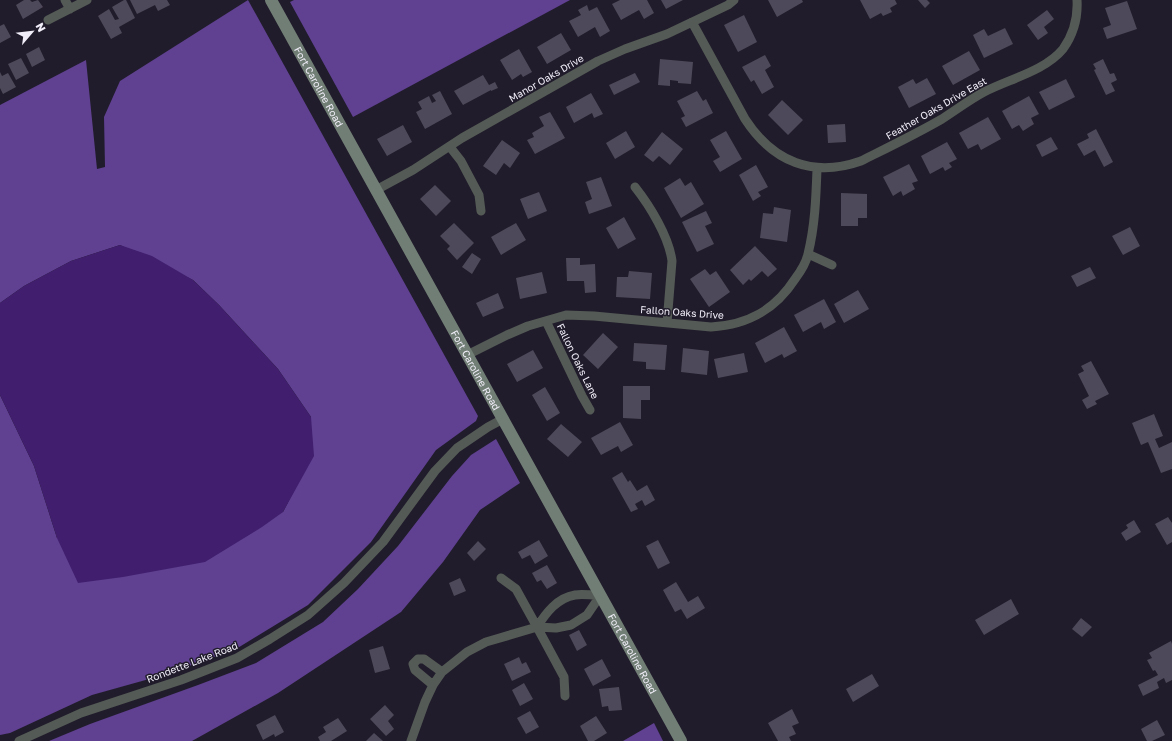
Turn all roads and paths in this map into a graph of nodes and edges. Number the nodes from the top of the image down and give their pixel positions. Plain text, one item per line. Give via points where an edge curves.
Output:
1 (65, 0) edge
2 (87, 0) edge
3 (271, 0) edge
4 (734, 0) edge
5 (1077, 0) edge
6 (70, 9) junction
7 (48, 20) dead end
8 (692, 22) junction
9 (450, 147) junction
10 (817, 168) junction
11 (635, 187) dead end
12 (376, 190) junction
13 (481, 211) dead end
14 (808, 254) junction
15 (832, 265) dead end
16 (546, 320) junction
17 (667, 323) junction
18 (467, 355) junction
19 (590, 410) dead end
20 (503, 419) junction
21 (501, 578) dead end
22 (600, 596) junction
23 (537, 627) junction
24 (442, 672) junction
25 (433, 685) junction
26 (564, 696) dead end
27 (415, 740) edge
28 (19, 741) edge
29 (681, 741) edge

1 - 6 street
2 - 6 street
3 - 12 street, Fort Caroline Road
4 - 8 street, Manor Oaks Drive
5 - 10 street, Feather Oaks Drive East via 1077,14 1070,38 1046,65 988,90 935,123 861,161 836,168
6 - 7 street
8 - 9 street, Manor Oaks Drive via 598,61
8 - 10 street, Feather Oaks Drive East via 753,131 778,154 790,161
9 - 12 street, Manor Oaks Drive
9 - 13 street via 479,195
10 - 14 street, Fallon Oaks Drive via 815,208
11 - 17 street via 671,253
12 - 18 street, Fort Caroline Road
14 - 15 street
14 - 17 street, Fallon Oaks Drive via 787,292 761,314 728,326
16 - 17 street, Fallon Oaks Drive via 566,315 580,315
16 - 18 street, Fallon Oaks Drive via 507,335
16 - 19 street, Fallon Oaks Lane
18 - 20 street, Fort Caroline Road
20 - 22 street, Fort Caroline Road
20 - 28 street, Rondette Lake Road via 457,448 435,471 383,542 344,584 308,615 236,658 181,680 81,712
21 - 23 street via 516,589
22 - 23 street via 574,595 561,601 548,610
22 - 23 street via 587,616 571,625 556,628
22 - 29 street, Fort Caroline Road
23 - 24 street via 486,642 467,652
23 - 26 street via 564,677
24 - 25 street
24 - 25 street via 424,659 418,659 413,664 415,670
25 - 27 street via 425,702

